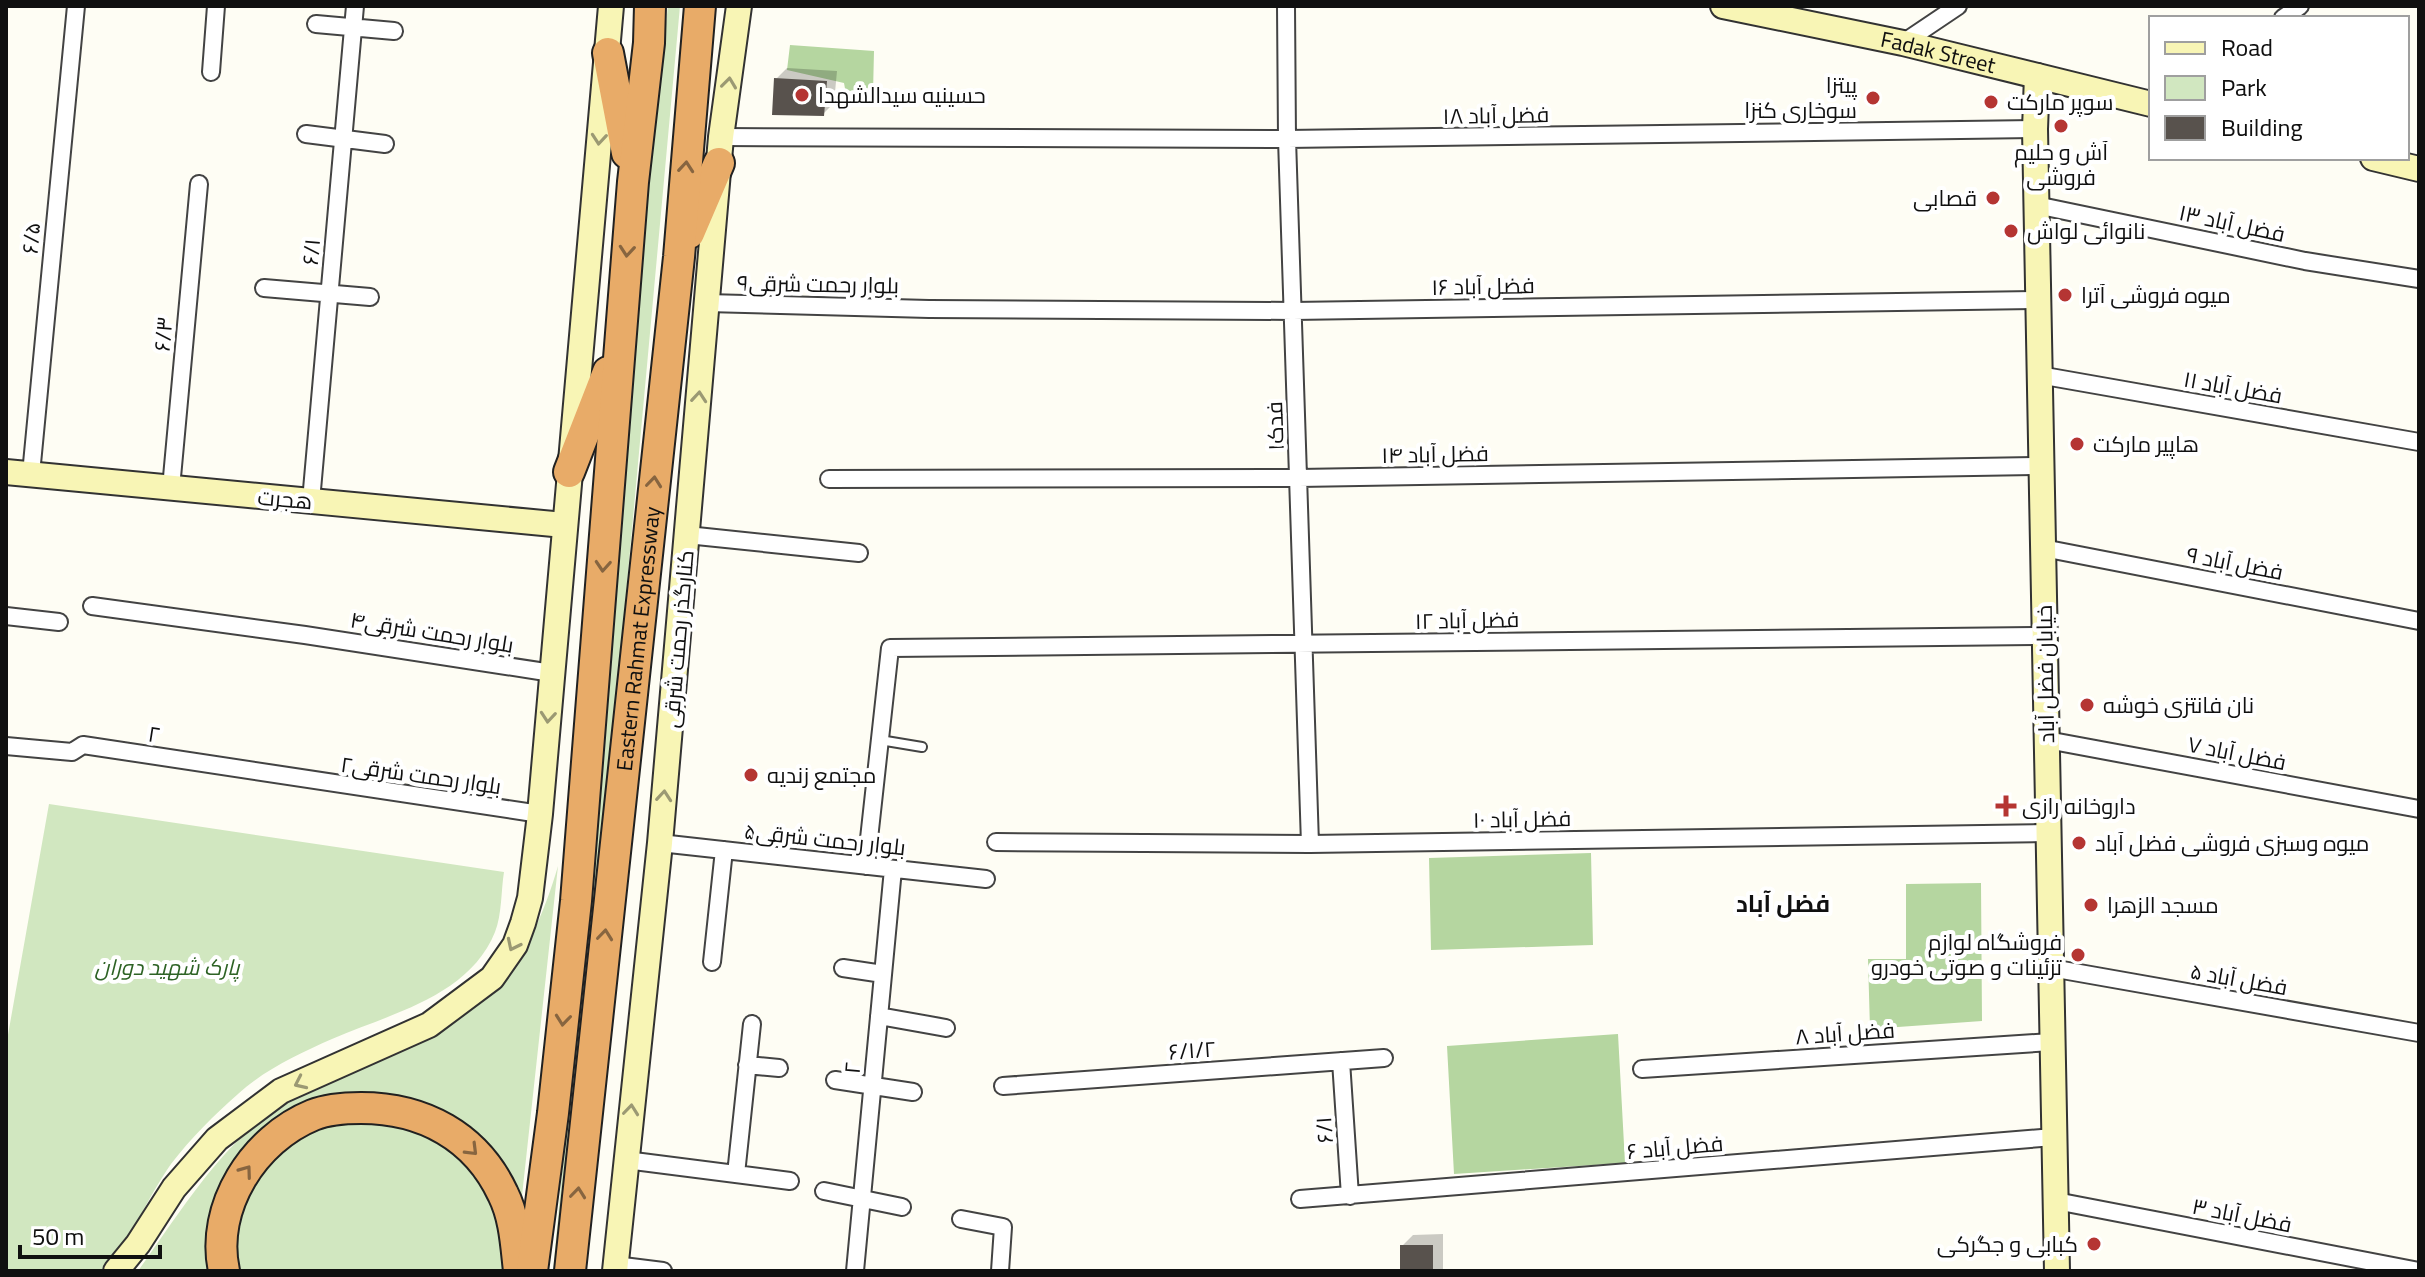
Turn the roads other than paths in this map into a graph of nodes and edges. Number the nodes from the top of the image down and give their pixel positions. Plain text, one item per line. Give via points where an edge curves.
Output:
1 (76, 6) edge
2 (216, 6) edge
3 (355, 6) edge
4 (611, 6) edge
5 (650, 6) edge
6 (700, 6) edge
7 (739, 6) edge
8 (1286, 6) edge
9 (1723, 6) edge
10 (1958, 6) edge
11 (316, 24) dead end
12 (353, 27) junction
13 (394, 31) dead end
14 (1903, 43) junction
15 (608, 53) junction
16 (211, 72) dead end
17 (2037, 76) junction
18 (2149, 104) edge
19 (2035, 129) junction
20 (306, 134) dead end
21 (343, 139) junction
22 (1287, 139) junction
23 (385, 144) dead end
24 (720, 150) junction
25 (2383, 160) edge
26 (2417, 167) edge
27 (633, 182) junction
28 (199, 184) dead end
29 (2036, 205) junction
30 (679, 257) junction
31 (2419, 279) edge
32 (264, 288) dead end
33 (330, 293) junction
34 (370, 297) dead end
35 (2038, 300) junction
36 (707, 303) junction
37 (929, 309) joint
38 (1293, 311) junction
39 (619, 345) junction
40 (2039, 375) junction
41 (2419, 442) edge
42 (2041, 466) junction
43 (6, 472) edge
44 (569, 472) junction
45 (31, 474) junction
46 (1299, 478) junction
47 (829, 479) dead end
48 (171, 488) junction
49 (311, 501) junction
50 (564, 525) junction
51 (687, 535) junction
52 (2043, 548) junction
53 (859, 553) dead end
54 (92, 606) dead end
55 (6, 616) edge
56 (2419, 621) edge
57 (59, 622) dead end
58 (2045, 636) junction
59 (1304, 643) junction
60 (552, 673) junction
61 (880, 740) junction
62 (2047, 740) junction
63 (6, 746) edge
64 (922, 747) dead end
65 (295, 779) joint
66 (2419, 809) edge
67 (540, 814) junction
68 (2048, 833) junction
69 (996, 842) dead end
70 (660, 843) junction
71 (1310, 844) junction
72 (724, 850) junction
73 (866, 866) junction
74 (893, 869) junction
75 (986, 879) dead end
76 (712, 962) dead end
77 (843, 968) dead end
78 (2051, 968) junction
79 (883, 974) junction
80 (879, 1016) junction
81 (752, 1024) dead end
82 (946, 1028) dead end
83 (2419, 1033) edge
84 (2051, 1042) junction
85 (1384, 1058) dead end
86 (1341, 1061) junction
87 (747, 1065) junction
88 (779, 1068) dead end
89 (1642, 1069) dead end
90 (835, 1080) dead end
91 (872, 1086) junction
92 (1003, 1086) dead end
93 (913, 1092) dead end
94 (2054, 1137) junction
95 (626, 1160) junction
96 (736, 1174) junction
97 (790, 1181) dead end
98 (824, 1191) dead end
99 (1350, 1196) junction
100 (862, 1199) junction
101 (1300, 1199) dead end
102 (2056, 1201) junction
103 (902, 1207) dead end
104 (961, 1219) dead end
105 (615, 1268) edge
106 (116, 1271) edge
107 (224, 1271) edge
108 (519, 1271) edge
109 (532, 1271) edge
110 (570, 1271) edge
111 (663, 1271) edge
112 (855, 1271) edge
113 (1001, 1271) edge
114 (2057, 1271) edge
115 (2419, 1271) edge

1 - 45 street, ۶/۵
2 - 16 street
3 - 12 street, ۶/۱
4 - 15 main road
5 - 27 highway, Eastern Rahmat Expressway
30 -> 6 highway, Eastern Rahmat Expressway
24 -> 7 main road, کنارگذر رحمت شرقی
8 - 22 street, فدک۱
9 - 14 main road, Fadak Street
10 - 14 street
11 - 12 street
12 - 13 street
12 - 21 street, ۶/۱
14 - 17 main road, Fadak Street
15 - 27 highway
15 -> 44 main road
17 - 18 main road, Fadak Street
17 - 19 main road, خیابان فضل آباد
19 - 22 street, فضل آباد ۱۸
19 - 29 main road, خیابان فضل آباد
20 - 21 street
21 - 23 street
21 - 33 street, ۶/۱
22 - 24 street, فضل آباد ۱۸ via 958,137
22 - 38 street, فدک۱
24 - 30 highway
24 - 36 main road, کنارگذر رحمت شرقی
25 - 26 main road
27 -> 39 highway, Eastern Rahmat Expressway
28 - 48 street, ۶/۳
29 - 31 street, فضل آباد ۱۳
29 - 35 main road, خیابان فضل آباد
110 -> 30 highway, Eastern Rahmat Expressway
32 - 33 street
33 - 34 street
33 - 49 street, ۶/۱
35 - 38 street, فضل آباد ۱۶
35 - 40 main road, خیابان فضل آباد
36 - 37 street, بلوار رحمت شرقی۹
51 -> 36 main road, کنارگذر رحمت شرقی
37 - 38 street, فضل آباد ۱۶
38 - 46 street, فدک۱
39 - 44 highway
39 -> 109 highway, Eastern Rahmat Expressway via 576,901
40 - 41 street, فضل آباد ۱۱
40 - 42 main road, خیابان فضل آباد
42 - 46 street, فضل آباد ۱۴
42 - 52 main road, خیابان فضل آباد
43 - 45 main road, هجرت
44 - 50 main road
45 - 48 main road, هجرت
46 - 47 street, فضل آباد ۱۴
46 - 59 street, فدک۱
48 - 49 main road, هجرت
49 - 50 main road, هجرت
50 - 60 main road
51 - 53 street
70 -> 51 main road, کنارگذر رحمت شرقی
52 - 56 street, فضل آباد ۹
52 - 58 main road, خیابان فضل آباد
54 - 60 street, بلوار رحمت شرقی۴
55 - 57 street
58 - 59 street, فضل آباد ۱۲
58 - 62 main road, خیابان فضل آباد
59 - 61 street, فضل آباد ۱۲ via 890,648
59 - 71 street, فدک۱
60 -> 67 main road
61 - 64 lane
61 - 73 street
62 - 66 street, فضل آباد ۷
62 - 68 main road, خیابان فضل آباد
63 - 65 street, ۲ via 72,752 83,745
65 - 67 street, بلوار رحمت شرقی۲
67 -> 106 main road via 523,923 492,978 429,1025 281,1091 217,1139 174,1188
68 - 71 street, فضل آباد ۱۰
68 - 78 main road, خیابان فضل آباد
69 - 71 street, فضل آباد ۱۰
70 - 72 street, ۵بلوار رحمت شرقی
95 -> 70 main road, کنارگذر رحمت شرقی
72 - 73 street, ۵بلوار رحمت شرقی
72 - 76 street
73 - 74 street, ۵بلوار رحمت شرقی
74 - 75 street, ۵بلوار رحمت شرقی
74 - 79 street, ۲
77 - 79 street
78 - 83 street, فضل آباد ۵
78 - 84 main road, خیابان فضل آباد
79 - 80 street, ۲
80 - 82 street
80 - 91 street, ۲
81 - 87 street
84 - 89 street, فضل آباد ۸
84 - 94 main road, خیابان فضل آباد
85 - 86 street, ۶/۱/۲
86 - 92 street, ۶/۱/۲
86 - 99 street, ۶/۱
87 - 88 street
87 - 96 street
90 - 91 street
91 - 93 street
91 - 100 street, ۲
94 - 99 street, فضل آباد ۶
94 - 102 main road, خیابان فضل آباد
95 - 96 street
95 - 105 main road, کنارگذر رحمت شرقی
96 - 97 street
98 - 100 street
99 - 101 street, فضل آباد ۶
100 - 103 street
100 - 112 street, ۲
102 - 114 main road, خیابان فضل آباد
102 - 115 street, فضل آباد ۳
104 - 113 street via 1003,1227
105 - 111 street
107 -> 108 highway via 220,1251 226,1208 239,1180 284,1132 315,1114 348,1108 410,1112 467,1143 504,1195

